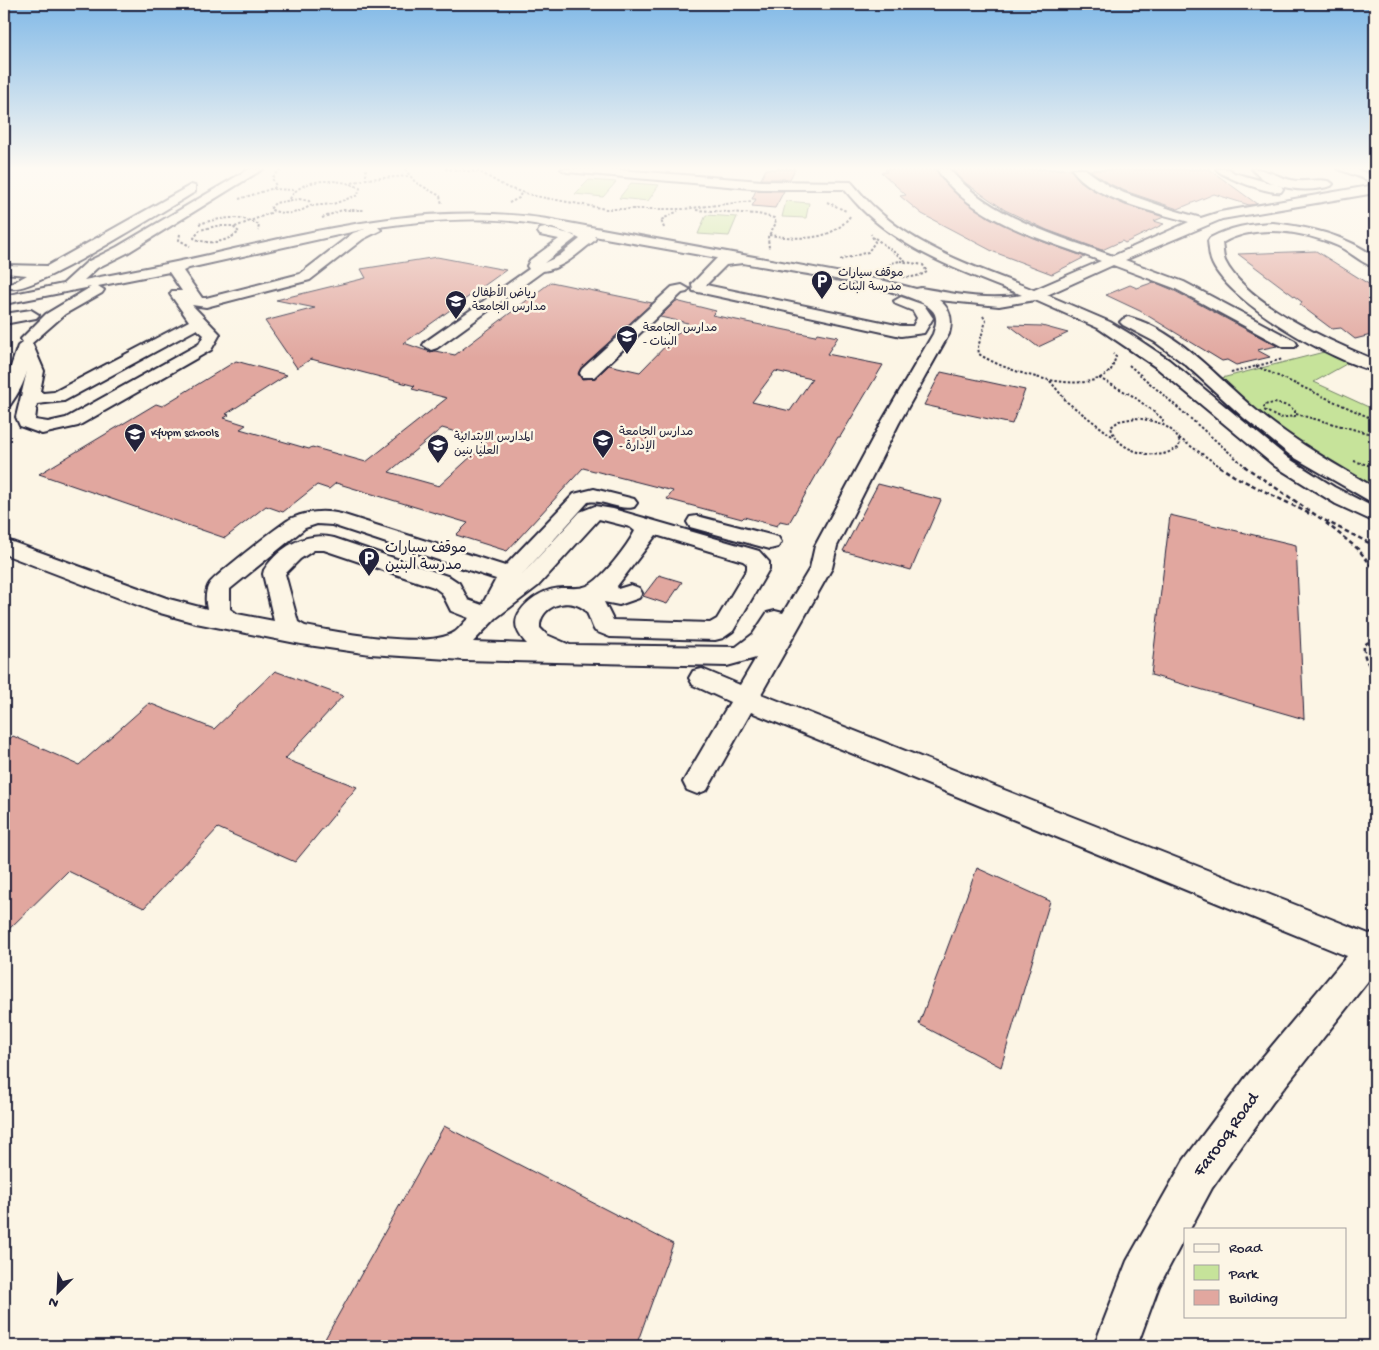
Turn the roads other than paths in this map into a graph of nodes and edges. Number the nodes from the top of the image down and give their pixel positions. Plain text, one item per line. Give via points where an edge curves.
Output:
1 (115, 232) edge
2 (152, 232) edge
3 (327, 232) edge
4 (373, 232) edge
5 (543, 232) edge
6 (576, 232) edge
7 (596, 232) edge
8 (900, 232) edge
9 (925, 232) edge
10 (1036, 232) edge
11 (1178, 232) edge
12 (1229, 232) edge
13 (1298, 232) edge
14 (122, 250) junction
15 (76, 254) junction
16 (726, 256) junction
17 (744, 259) junction
18 (1114, 260) junction
19 (1375, 263) edge
20 (184, 265) junction
21 (108, 266) junction
22 (539, 268) junction
23 (83, 271) junction
24 (144, 272) junction
25 (842, 277) junction
26 (885, 285) junction
27 (68, 287) junction
28 (5, 288) edge
29 (682, 289) junction
30 (1044, 292) junction
31 (229, 298) junction
32 (31, 308) junction
33 (4, 319) edge
34 (192, 320) junction
35 (940, 334) junction
36 (28, 342) junction
37 (1289, 344) dead end
38 (431, 345) dead end
39 (1375, 366) edge
40 (588, 373) dead end
41 (4, 396) edge
42 (29, 400) junction
43 (4, 401) edge
44 (1375, 496) edge
45 (1375, 516) edge
46 (637, 522) junction
47 (770, 542) dead end
48 (4, 546) edge
49 (826, 546) junction
50 (509, 575) junction
51 (606, 585) junction
52 (631, 593) dead end
53 (577, 596) junction
54 (487, 614) junction
55 (230, 621) junction
56 (301, 634) junction
57 (420, 649) junction
58 (568, 652) junction
59 (702, 678) dead end
60 (746, 699) junction
61 (697, 782) dead end
62 (1374, 950) edge
63 (1116, 1346) edge

1 - 15 street
2 - 14 street
3 - 20 street
4 - 31 street via 362,234 306,278
5 - 22 street via 568,237 535,263 534,266
6 - 22 street via 589,238 551,266
7 - 16 street
8 - 30 street via 949,259
9 - 30 street
10 - 18 street
11 - 18 street
12 - 39 street via 1215,241 1216,258 1242,292 1299,330
13 - 19 street via 1338,241 1365,254
14 - 21 street
14 - 23 street
15 - 28 street
15 - 28 street via 47,273
16 - 17 street
16 - 29 street via 706,259 684,280
17 - 25 street
17 - 25 street via 722,261 698,288 901,332 920,327 925,318 917,306
18 - 30 street
18 - 37 street via 1207,298
20 - 24 street
20 - 31 street via 175,270 197,302
21 - 23 street via 106,272 97,275 87,275
21 - 24 street via 122,272
22 - 38 street
23 - 27 street
23 - 28 street
24 - 27 street
24 - 34 street via 165,275
24 - 36 street via 70,304 48,318
25 - 26 street
26 - 30 street via 968,301 1011,302
26 - 35 street via 932,301 943,313 945,323
27 - 28 street
27 - 36 street via 40,317
28 - 32 street
29 - 35 street via 694,296 891,337 920,340
29 - 40 street via 677,290
30 - 44 street via 1104,311 1161,339 1297,451
30 - 45 street via 1133,342 1190,383 1277,459
31 - 34 street
32 - 33 street
32 - 41 street via 21,330
34 - 42 street via 58,397
34 - 42 street via 212,334 205,346 80,417 60,426 38,428 26,422 24,417
35 - 49 street
36 - 42 street via 36,371
36 - 43 street via 16,381
46 - 51 street via 646,529 646,533
46 - 53 street via 751,556 758,562 758,569 725,625 706,634 610,629 603,625 594,605
46 - 54 street via 606,513 591,514 530,581
47 - 50 street via 602,496 587,496 576,501
48 - 55 street via 155,604
49 - 58 street via 806,565 760,644 746,653 718,657
49 - 60 street via 821,568
50 - 54 street
50 - 55 street via 334,519 316,517 291,527 220,586 216,608
51 - 52 street via 610,596
51 - 53 street via 593,593
53 - 58 street via 561,596 541,602 528,614 526,622 534,638
54 - 56 street via 459,605 451,588 442,582 326,543 312,542 299,548 274,574 287,626
54 - 57 street via 463,638 442,646
55 - 56 street
56 - 57 street
57 - 58 street
59 - 60 street
60 - 61 street
60 - 62 street
62 - 63 street, Farooq Road via 1259,1090 1198,1174 1142,1276

